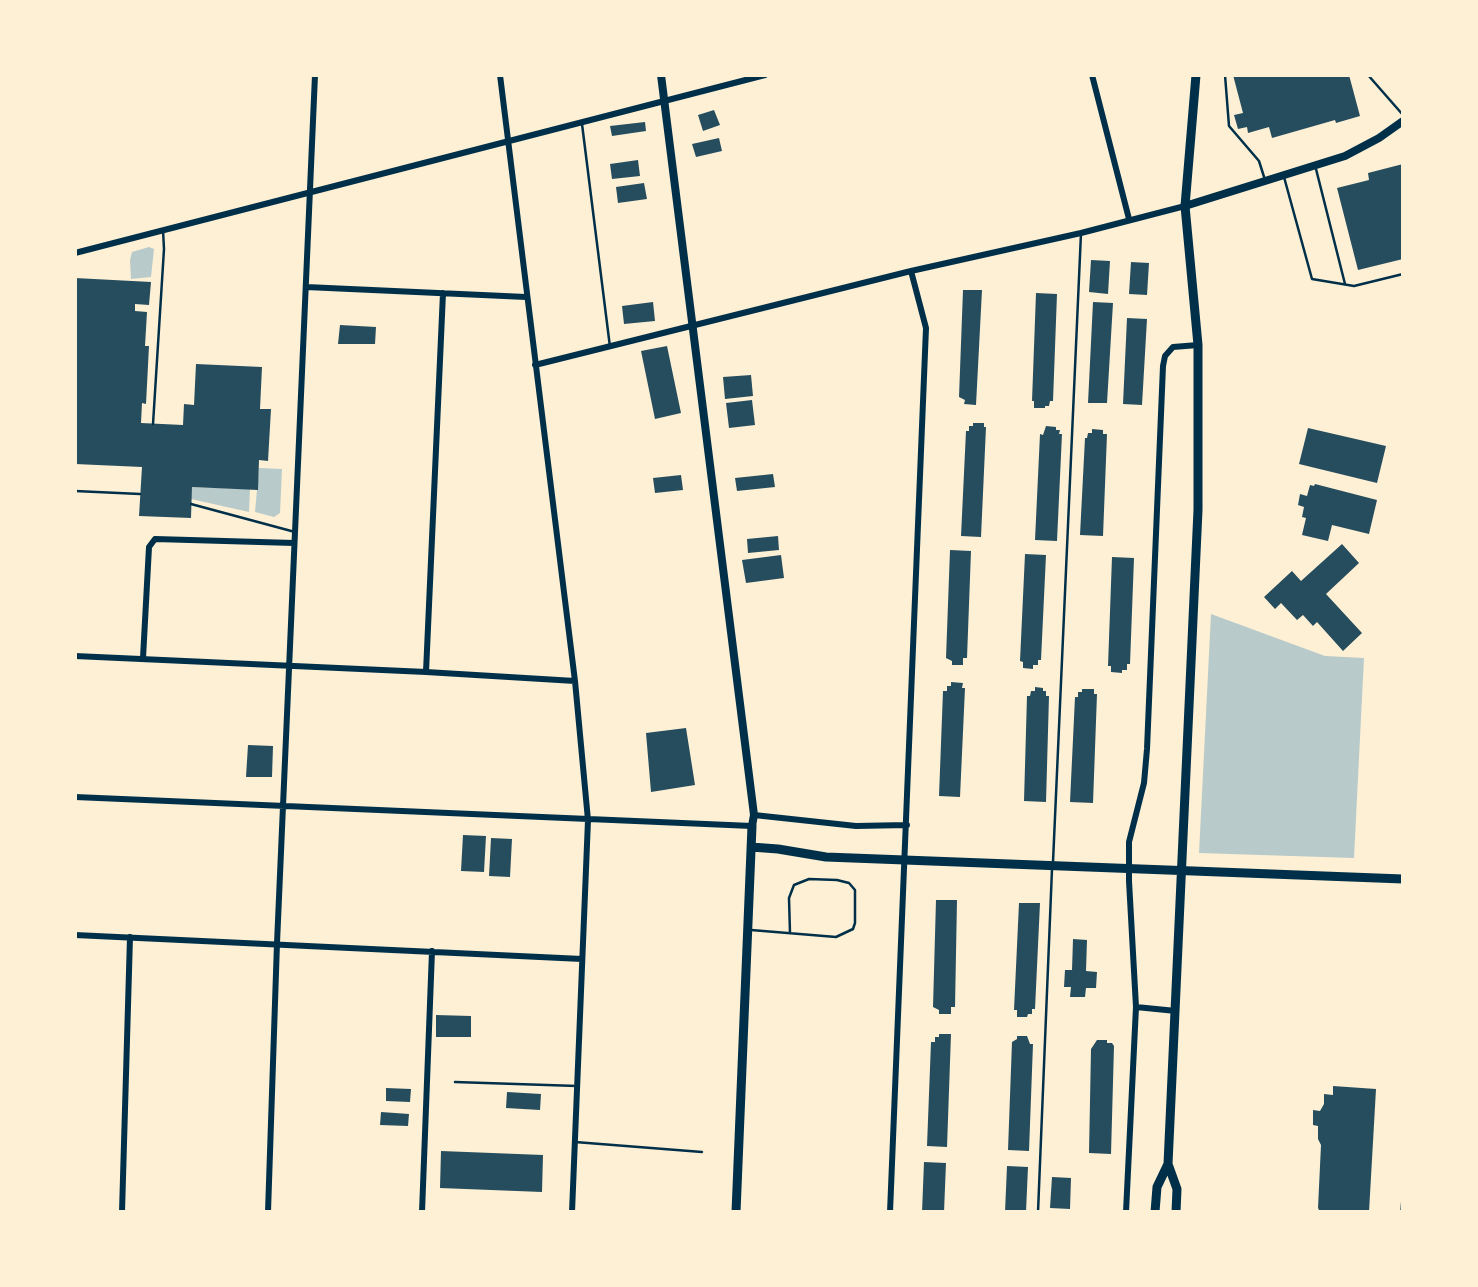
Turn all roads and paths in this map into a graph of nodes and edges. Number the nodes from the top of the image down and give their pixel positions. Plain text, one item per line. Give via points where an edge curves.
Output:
1 (315, 75) edge
2 (500, 75) edge
3 (661, 75) edge
4 (765, 75) edge
5 (1091, 75) edge
6 (1196, 75) edge
7 (1225, 75) edge
8 (1368, 75) edge
9 (664, 101) junction
10 (1403, 115) edge
11 (1403, 121) edge
12 (582, 123) junction
13 (508, 143) junction
14 (1315, 165) junction
15 (1284, 174) junction
16 (1265, 180) junction
17 (311, 191) junction
18 (1185, 206) junction
19 (1129, 219) junction
20 (163, 230) junction
21 (1081, 233) junction
22 (75, 253) edge
23 (911, 271) junction
24 (1403, 274) edge
25 (1345, 284) junction
26 (306, 287) junction
27 (443, 293) junction
28 (526, 297) junction
29 (692, 326) junction
30 (1198, 345) junction
31 (610, 346) junction
32 (535, 365) junction
33 (153, 424) dead end
34 (75, 491) edge
35 (141, 494) dead end
36 (191, 504) dead end
37 (295, 532) junction
38 (294, 543) junction
39 (75, 656) edge
40 (143, 658) junction
41 (289, 666) junction
42 (426, 671) junction
43 (575, 681) junction
44 (75, 797) edge
45 (284, 806) junction
46 (754, 815) junction
47 (588, 820) junction
48 (907, 825) junction
49 (751, 826) junction
50 (751, 848) junction
51 (1403, 879) edge
52 (747, 929) junction
53 (790, 933) junction
54 (75, 935) edge
55 (130, 937) junction
56 (277, 943) junction
57 (432, 951) junction
58 (582, 959) junction
59 (1136, 1007) junction
60 (1176, 1011) junction
61 (455, 1082) dead end
62 (577, 1086) junction
63 (575, 1142) junction
64 (702, 1152) dead end
65 (1168, 1164) junction
66 (122, 1212) edge
67 (268, 1212) edge
68 (422, 1212) edge
69 (572, 1212) edge
70 (736, 1212) edge
71 (890, 1212) edge
72 (1038, 1212) edge
73 (1126, 1212) edge
74 (1155, 1212) edge
75 (1176, 1212) edge

1 - 17 street
2 - 13 street
3 - 9 street
4 - 9 street
5 - 19 street
6 - 18 main road
7 - 16 lane via 1228,126 1259,161
8 - 10 lane
9 - 12 street
9 - 29 street
11 - 14 street via 1345,156
12 - 13 street
12 - 31 lane
13 - 17 street
13 - 28 street
14 - 15 street
14 - 25 lane
15 - 16 street
15 - 25 lane via 1312,279
16 - 18 street
17 - 20 street
17 - 26 street
18 - 19 street
18 - 30 main road
19 - 21 street
20 - 22 street
20 - 33 lane
21 - 23 street
21 - 72 lane
23 - 29 street
23 - 48 street via 926,328
24 - 25 lane via 1354,286
26 - 27 street
26 - 37 street
27 - 28 street
27 - 42 street
28 - 32 street
29 - 31 street
29 - 46 street
30 - 59 street via 1173,346 1163,366 1147,749 1144,783 1129,842
30 - 60 main road via 1198,510
31 - 32 street
32 - 43 street
34 - 35 lane
36 - 37 lane
37 - 38 street
38 - 40 street via 155,539 149,547
38 - 41 street
39 - 40 street
40 - 41 street
41 - 42 street
41 - 45 street
42 - 43 street
43 - 47 street
44 - 45 street
45 - 47 street
45 - 56 street
46 - 48 street via 856,826
46 - 49 street
47 - 49 street
47 - 58 street
48 - 71 street
49 - 50 main road
50 - 51 main road via 826,857
50 - 52 main road
52 - 53 lane
52 - 70 main road
53 - 53 lane via 836,937 853,929 855,890 837,880 809,879 794,885 789,898
54 - 55 street
55 - 56 street
55 - 66 street
56 - 57 street
56 - 67 street
57 - 58 street
57 - 68 street
58 - 62 street
59 - 60 street
59 - 73 street
60 - 65 main road
61 - 62 lane
62 - 63 street
63 - 64 lane
63 - 69 street
65 - 74 main road via 1157,1187
65 - 75 main road via 1177,1189

